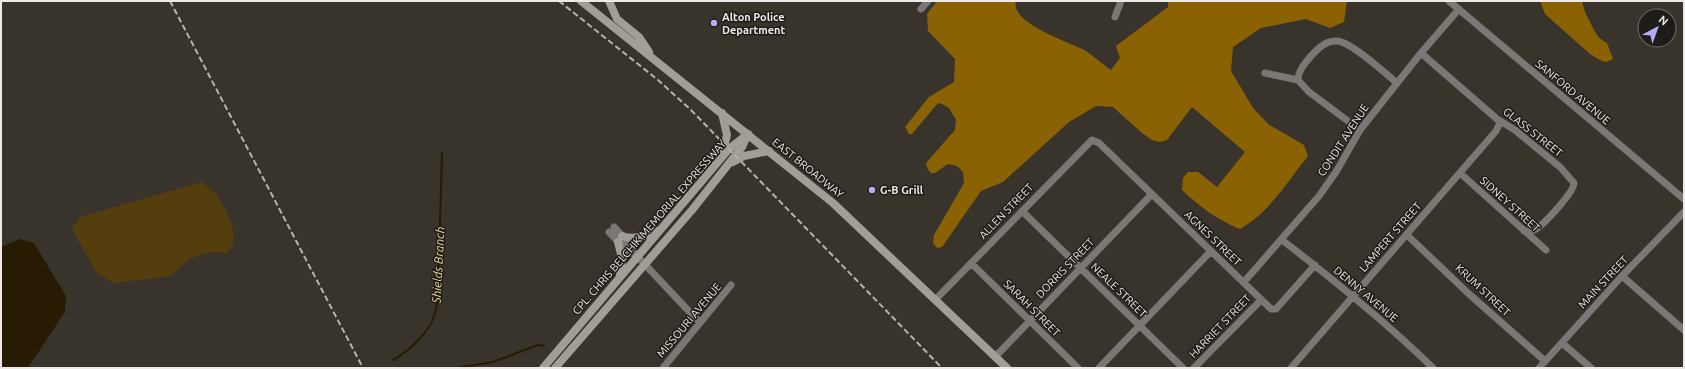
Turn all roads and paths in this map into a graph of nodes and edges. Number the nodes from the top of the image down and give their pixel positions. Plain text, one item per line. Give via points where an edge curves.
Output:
1 (581, 1) edge
2 (609, 1) edge
3 (928, 1) edge
4 (1121, 1) edge
5 (1449, 1) edge
6 (921, 9) dead end
7 (1459, 9) junction
8 (1115, 17) dead end
9 (1421, 53) junction
10 (654, 59) junction
11 (1265, 73) dead end
12 (1298, 80) junction
13 (1397, 83) junction
14 (721, 113) junction
15 (1498, 120) junction
16 (1360, 130) junction
17 (748, 134) junction
18 (1094, 140) joint
19 (769, 151) junction
20 (720, 160) junction
21 (728, 165) junction
22 (1460, 173) junction
23 (1152, 194) junction
24 (1684, 198) edge
25 (1022, 211) junction
26 (1683, 215) edge
27 (660, 229) junction
28 (611, 230) dead end
29 (1524, 231) junction
30 (1407, 235) junction
31 (620, 239) junction
32 (1282, 240) junction
33 (1546, 250) dead end
34 (1211, 251) junction
35 (637, 256) junction
36 (971, 263) junction
37 (645, 264) junction
38 (1315, 265) junction
39 (1080, 268) junction
40 (1622, 276) junction
41 (619, 277) junction
42 (1244, 282) junction
43 (731, 285) dead end
44 (1352, 296) junction
45 (936, 299) junction
46 (1261, 300) junction
47 (1029, 321) junction
48 (700, 322) junction
49 (1140, 325) junction
50 (1684, 330) edge
51 (1562, 343) junction
52 (995, 357) junction
53 (1545, 361) junction
54 (543, 368) edge
55 (555, 368) edge
56 (663, 368) edge
57 (1007, 368) edge
58 (1078, 368) edge
59 (1099, 368) edge
60 (1183, 368) edge
61 (1194, 368) edge
62 (1291, 368) edge
63 (1433, 368) edge
64 (1539, 368) edge
65 (1591, 368) edge

1 - 10 main road, EAST BROADWAY
2 - 10 main road via 617,19 639,37
3 - 6 street
4 - 8 street
5 - 7 street, SANFORD AVENUE
7 - 9 street, CONDIT AVENUE
7 - 24 street, SANFORD AVENUE
9 - 13 street, CONDIT AVENUE
9 - 15 street, GLASS STREET
10 - 14 main road, EAST BROADWAY
11 - 12 street
12 - 13 street via 1300,72 1312,55 1325,44 1338,41 1349,45
12 - 16 street via 1309,92
13 - 16 street, CONDIT AVENUE
14 - 17 main road, EAST BROADWAY
14 - 20 main road via 727,135
15 - 22 street, LAMPERT STREET via 1499,127
15 - 29 street, GLASS STREET via 1515,130 1560,167 1574,183 1572,190 1546,219 1533,230
16 - 32 street, CONDIT AVENUE via 1328,184
17 - 19 main road, EAST BROADWAY
17 - 20 main road, CPL. CHRIS BELCHIK MEMORIAL EXPRESSWAY via 734,144
17 - 21 main road, CPL. CHRIS BELCHIK MEMORIAL EXPRESSWAY via 742,147
18 - 23 street, AGNES STREET
18 - 25 street, ALLEN STREET via 1089,142
19 - 21 main road via 744,156
19 - 45 main road, EAST BROADWAY via 833,203
20 - 27 main road, CPL. CHRIS BELCHIK MEMORIAL EXPRESSWAY
21 - 37 main road, CPL. CHRIS BELCHIK MEMORIAL EXPRESSWAY
22 - 29 street, SIDNEY STREET
22 - 30 street, LAMPERT STREET
23 - 34 street, AGNES STREET
23 - 39 street, DORRIS STREET
25 - 36 street, ALLEN STREET
25 - 39 street, NEALE STREET
26 - 40 street, MAIN STREET
27 - 31 main road via 641,237
27 - 35 main road, CPL. CHRIS BELCHIK MEMORIAL EXPRESSWAY
28 - 31 street
29 - 33 street, SIDNEY STREET
30 - 44 street, LAMPERT STREET
30 - 53 street, KRUM STREET
31 - 35 street
31 - 41 main road via 622,258
32 - 38 street, DENNY AVENUE
32 - 42 street, CONDIT AVENUE
34 - 42 street, AGNES STREET
34 - 49 street
35 - 37 street
35 - 41 main road, CPL. CHRIS BELCHIK MEMORIAL EXPRESSWAY
36 - 45 street, ALLEN STREET
36 - 47 street, SARAH STREET
37 - 48 street
37 - 55 main road, CPL. CHRIS BELCHIK MEMORIAL EXPRESSWAY
38 - 44 street, DENNY AVENUE
38 - 46 street, AGNES STREET via 1276,309 1271,309
39 - 47 street, DORRIS STREET
39 - 49 street, NEALE STREET
40 - 50 street
40 - 51 street, MAIN STREET
41 - 54 main road, CPL. CHRIS BELCHIK MEMORIAL EXPRESSWAY
42 - 46 street, AGNES STREET
43 - 48 street, MISSOURI AVENUE
44 - 62 street, LAMPERT STREET
44 - 63 street, DENNY AVENUE
45 - 52 main road, EAST BROADWAY
46 - 61 street, HARRIET STREET
47 - 52 street, DORRIS STREET
47 - 58 street, SARAH STREET
48 - 56 street, MISSOURI AVENUE
49 - 59 street
49 - 60 street, NEALE STREET
51 - 53 street, MAIN STREET
51 - 65 street
52 - 57 main road, EAST BROADWAY
53 - 64 street, MAIN STREET

